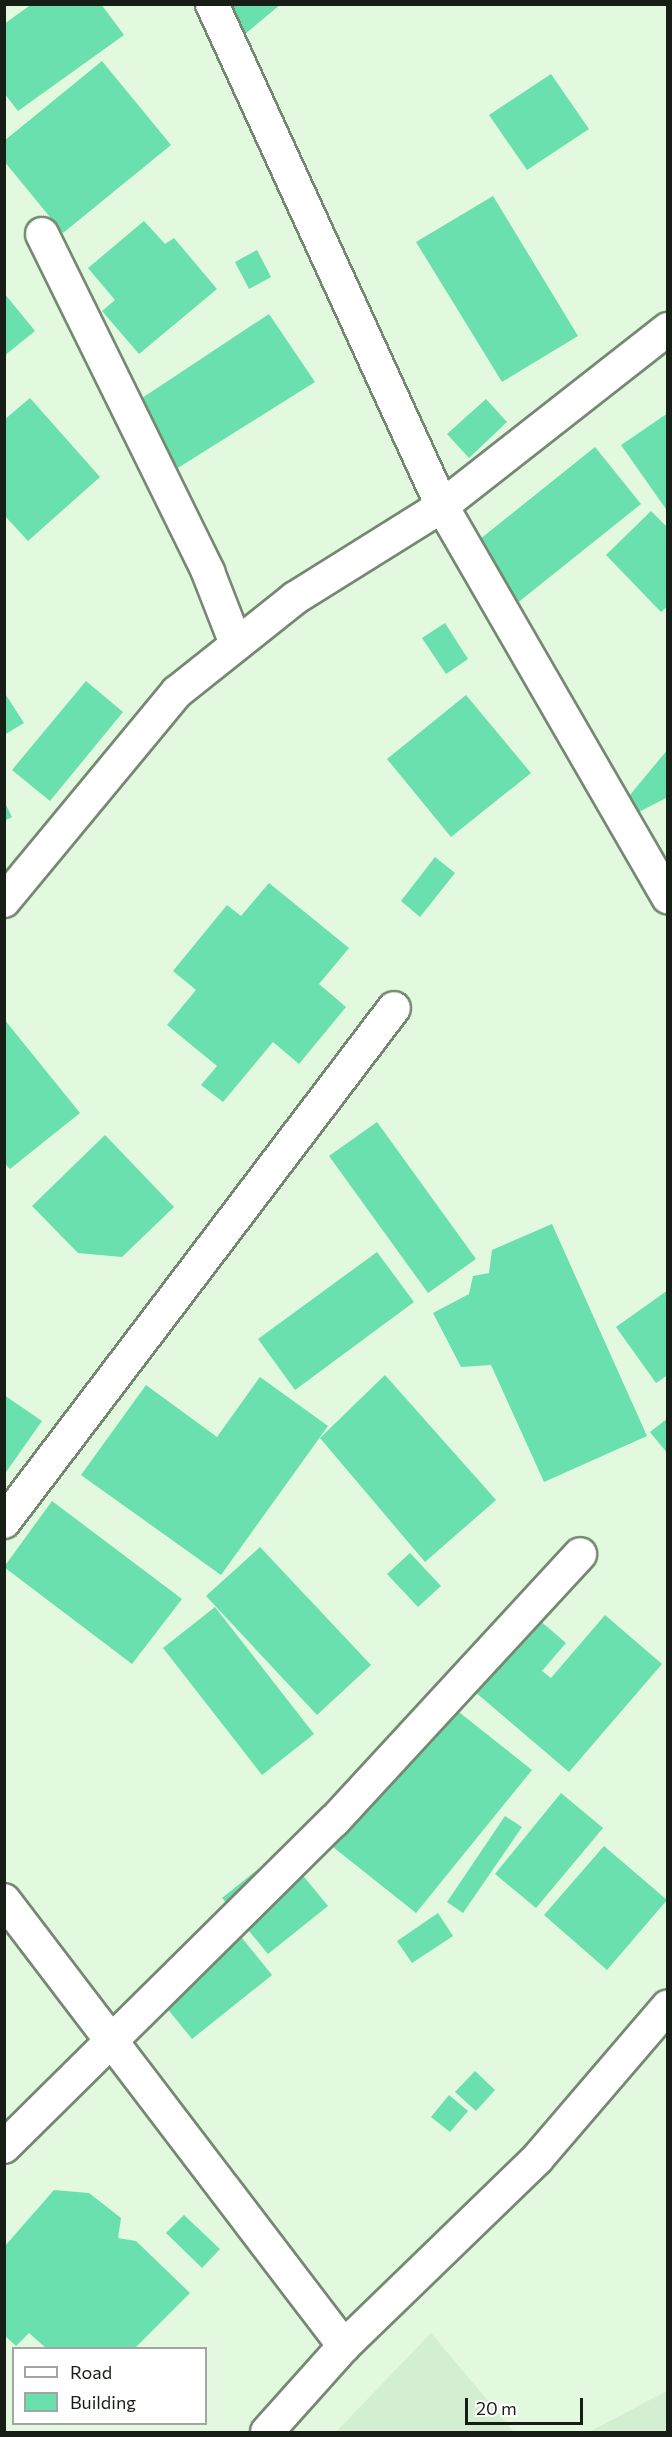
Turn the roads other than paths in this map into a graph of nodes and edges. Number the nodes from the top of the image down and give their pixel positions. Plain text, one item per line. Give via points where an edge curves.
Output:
1 (212, 4) edge
2 (42, 234) dead end
3 (668, 329) edge
4 (442, 506) junction
5 (236, 644) junction
6 (668, 898) edge
7 (4, 900) edge
8 (394, 1008) dead end
9 (4, 1522) edge
10 (580, 1554) dead end
11 (4, 1900) edge
12 (668, 2006) edge
13 (112, 2037) junction
14 (4, 2147) edge
15 (344, 2346) junction
16 (267, 2433) edge

1 - 4 street
2 - 5 street via 207,572
3 - 4 street
4 - 5 street via 295,598
4 - 6 street
5 - 7 street via 177,692
8 - 9 street
10 - 13 street via 334,1821
11 - 13 street
12 - 15 street via 537,2159
13 - 14 street
13 - 15 street
15 - 16 street

